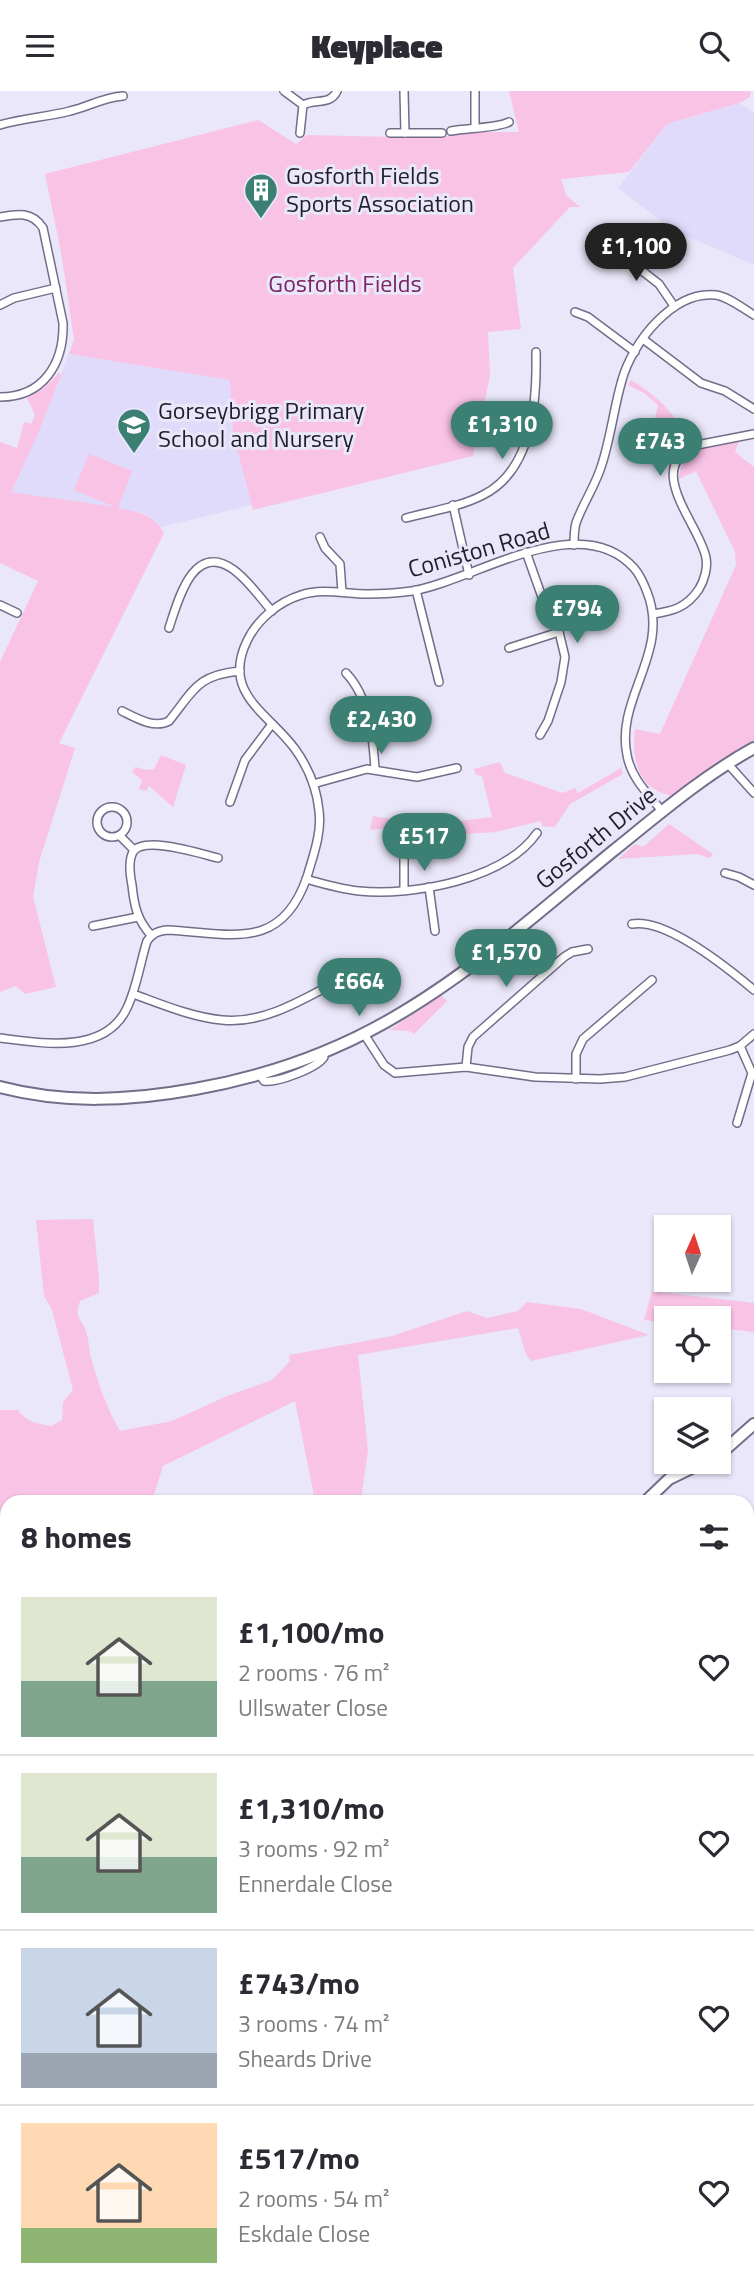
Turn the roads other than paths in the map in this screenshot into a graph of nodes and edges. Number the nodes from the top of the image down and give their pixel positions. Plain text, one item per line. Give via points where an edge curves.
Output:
1 (284, 91) edge
2 (337, 91) edge
3 (404, 91) edge
4 (475, 91) edge
5 (122, 96) dead end
6 (303, 105) junction
7 (509, 122) dead end
8 (0, 125) edge
9 (475, 127) junction
10 (452, 131) dead end
11 (300, 133) dead end
12 (390, 133) dead end
13 (405, 133) junction
14 (442, 133) dead end
15 (0, 217) edge
16 (618, 247) dead end
17 (56, 288) junction
18 (0, 305) edge
19 (674, 306) junction
20 (575, 311) dead end
21 (754, 315) edge
22 (643, 339) junction
23 (536, 352) dead end
24 (635, 352) junction
25 (0, 397) edge
26 (754, 409) edge
27 (754, 434) edge
28 (453, 505) junction
29 (406, 518) dead end
30 (320, 537) dead end
31 (574, 545) junction
32 (526, 552) junction
33 (469, 575) junction
34 (416, 590) junction
35 (342, 592) junction
36 (0, 605) edge
37 (272, 611) junction
38 (17, 613) dead end
39 (653, 614) junction
40 (169, 628) dead end
41 (559, 632) junction
42 (509, 647) dead end
43 (240, 671) junction
44 (346, 673) dead end
45 (439, 682) dead end
46 (122, 711) dead end
47 (272, 724) junction
48 (540, 735) dead end
49 (754, 748) edge
50 (727, 762) junction
51 (457, 768) dead end
52 (375, 769) junction
53 (313, 785) junction
54 (754, 793) edge
55 (230, 801) dead end
56 (662, 811) junction
57 (537, 833) dead end
58 (120, 836) junction
59 (134, 850) junction
60 (218, 858) dead end
61 (404, 858) dead end
62 (725, 873) dead end
63 (306, 879) junction
64 (754, 885) edge
65 (429, 887) junction
66 (404, 890) junction
67 (138, 917) junction
68 (632, 925) dead end
69 (93, 926) dead end
70 (435, 931) dead end
71 (151, 935) junction
72 (588, 949) dead end
73 (353, 973) dead end
74 (652, 980) dead end
75 (754, 990) edge
76 (133, 994) junction
77 (364, 1034) junction
78 (754, 1034) edge
79 (0, 1038) edge
80 (740, 1046) junction
81 (466, 1067) junction
82 (753, 1073) edge
83 (576, 1079) junction
84 (0, 1087) edge
85 (737, 1123) dead end
86 (754, 1424) edge
87 (731, 1444) edge
88 (679, 1474) edge
89 (652, 1495) edge

1 - 6 street
2 - 6 street via 334,98
3 - 13 street
4 - 9 street
5 - 8 street
6 - 11 street
7 - 9 street
9 - 10 street
12 - 13 street
13 - 14 street
15 - 17 street via 27,215 40,223
16 - 19 street via 659,284
17 - 18 street
17 - 25 street via 63,323 58,358 47,377 28,392
19 - 21 street via 694,297 716,295
19 - 22 street
20 - 24 street
22 - 24 street
22 - 26 street via 701,383
23 - 28 street via 529,425 516,465 494,489
24 - 31 street via 622,379 599,474 576,523
27 - 39 street via 697,445 679,459 676,491 704,551 705,573 700,588 685,605
28 - 29 street
28 - 33 street
30 - 35 street via 340,564
31 - 32 street, Coniston Road
31 - 39 street, Coniston Road via 604,549 633,566
32 - 33 street, Coniston Road
32 - 41 street
33 - 34 street, Coniston Road
34 - 35 street, Coniston Road
34 - 45 street
35 - 37 street, Coniston Road via 314,592 285,601
36 - 38 street
37 - 40 street via 234,570 213,564 198,568 187,578
37 - 43 street, Coniston Road via 248,639
39 - 56 street, Coniston Road via 654,634 628,720 625,746 638,782
41 - 42 street
41 - 48 street via 564,669
43 - 46 street via 205,679 163,724
43 - 47 street via 250,701
44 - 52 street via 365,705
47 - 53 street via 295,749
47 - 55 street via 245,759
49 - 50 street, Gosforth Drive
50 - 54 street
50 - 56 street, Gosforth Drive
51 - 52 street via 417,777
52 - 53 street
53 - 63 street via 320,820
56 - 77 street, Gosforth Drive via 447,983
57 - 65 street via 527,846 495,867
58 - 58 street via 109,838 100,832 97,822 104,810 119,808 127,816 127,827
58 - 59 street
59 - 60 street via 156,845
59 - 67 street via 130,874
61 - 66 street
62 - 64 street
63 - 66 street via 359,891
63 - 71 street via 291,908 262,930 242,936 167,930
65 - 66 street
65 - 70 street
67 - 69 street
67 - 71 street
68 - 75 street via 644,924 684,940
71 - 76 street
72 - 81 street via 564,957 473,1037
73 - 76 street via 268,1014 240,1020 186,1012
74 - 83 street via 583,1039 576,1054
76 - 79 street via 116,1024 87,1040 58,1043
77 - 81 street via 384,1065 396,1073
77 - 84 street, Gosforth Drive via 260,1075 169,1094 59,1098
78 - 80 street
80 - 82 street
80 - 83 street via 625,1077
81 - 83 street
82 - 85 street
86 - 87 street
88 - 89 street

